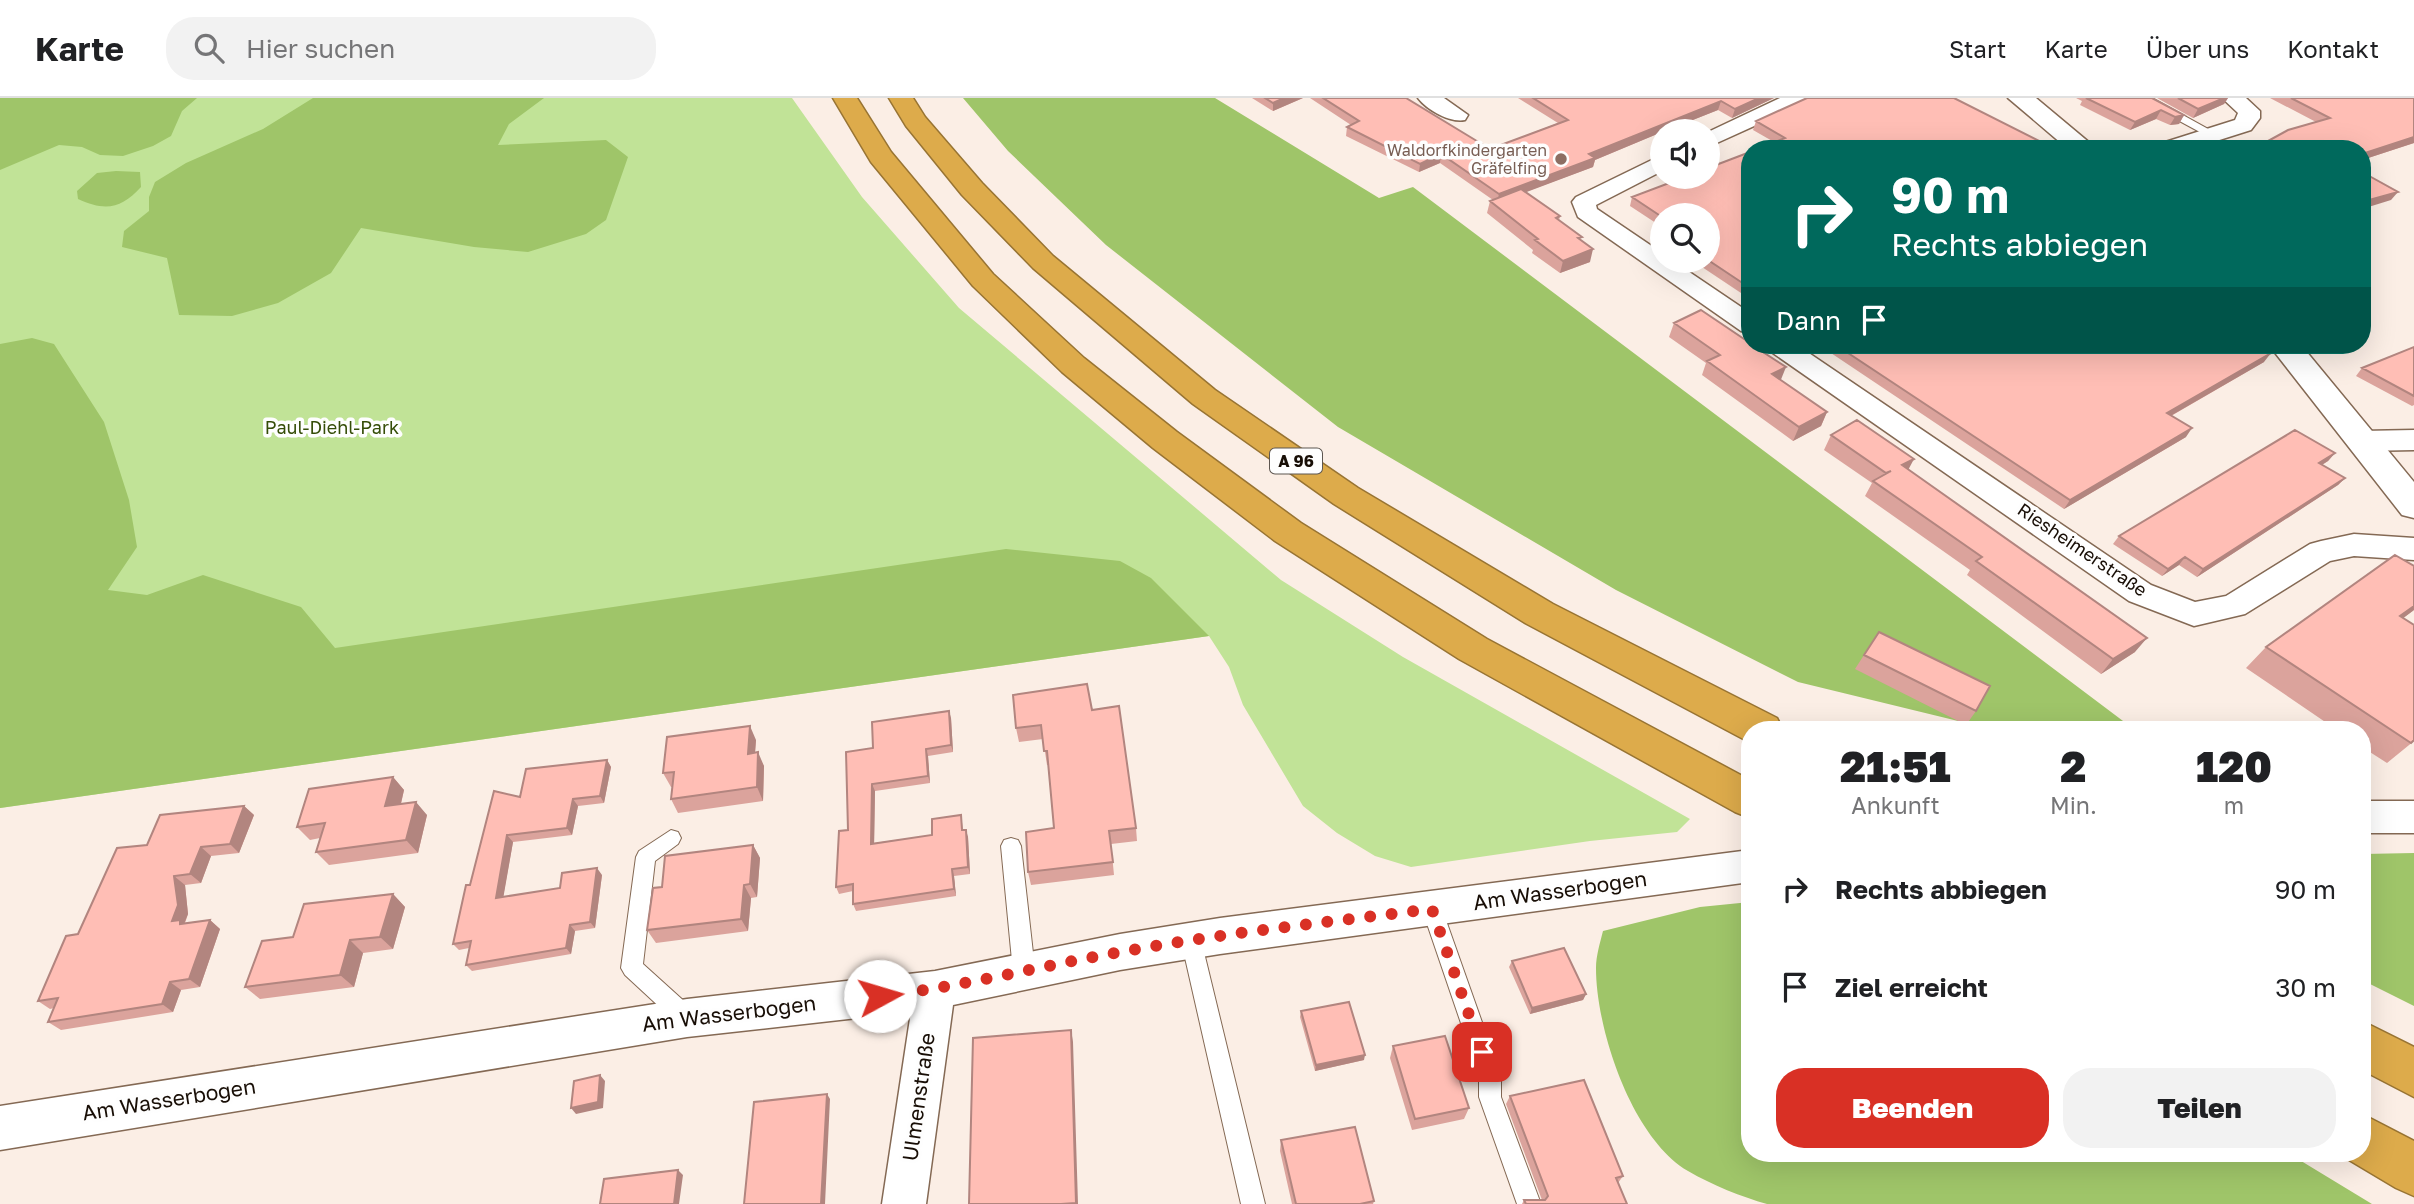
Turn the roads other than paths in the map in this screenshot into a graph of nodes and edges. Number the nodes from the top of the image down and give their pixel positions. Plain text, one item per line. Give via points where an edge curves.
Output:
1 (845, 98) edge
2 (901, 98) edge
3 (1429, 98) edge
4 (1797, 98) edge
5 (2020, 98) edge
6 (2143, 98) edge
7 (2233, 98) edge
8 (1457, 115) dead end
9 (1720, 134) edge
10 (2213, 135) junction
11 (2073, 140) edge
12 (2197, 140) edge
13 (1650, 168) edge
14 (1741, 319) edge
15 (1792, 354) edge
16 (2292, 354) edge
17 (2414, 440) edge
18 (2362, 441) junction
19 (2414, 506) edge
20 (2414, 549) edge
21 (1746, 721) edge
22 (1741, 795) edge
23 (2371, 817) edge
24 (2414, 817) edge
25 (671, 838) dead end
26 (1011, 846) dead end
27 (1741, 867) edge
28 (1432, 909) junction
29 (1191, 940) junction
30 (1024, 971) junction
31 (935, 990) junction
32 (687, 1017) junction
33 (2371, 1049) edge
34 (2414, 1073) edge
35 (0, 1128) edge
36 (2371, 1144) edge
37 (2414, 1170) edge
38 (904, 1204) edge
39 (1253, 1204) edge
40 (1529, 1204) edge

1 - 22 highway via 880,156 983,280 1073,365 1165,440 1288,532 1473,649
2 - 21 highway, A 96 via 972,189 1042,262 1204,397 1346,496 1540,614
3 - 8 street
4 - 9 street
5 - 11 street
6 - 10 lane
7 - 10 street via 2249,111 2249,118 2243,125
10 - 12 street
13 - 14 street via 1584,202 1586,212
15 - 20 street, Riesheimerstraße via 2140,593 2194,614 2234,606 2321,552 2354,545
16 - 18 street
17 - 18 street
18 - 19 street
23 - 24 street
25 - 32 lane via 646,857 632,968
26 - 30 lane
27 - 28 street, Am Wasserbogen
28 - 29 street, Am Wasserbogen
28 - 40 lane via 1490,1076 1490,1097
29 - 30 street, Am Wasserbogen
29 - 39 lane
30 - 31 street, Am Wasserbogen
31 - 32 street, Am Wasserbogen
31 - 38 street, Ulmenstraße
32 - 35 street, Am Wasserbogen
33 - 34 highway
36 - 37 highway

